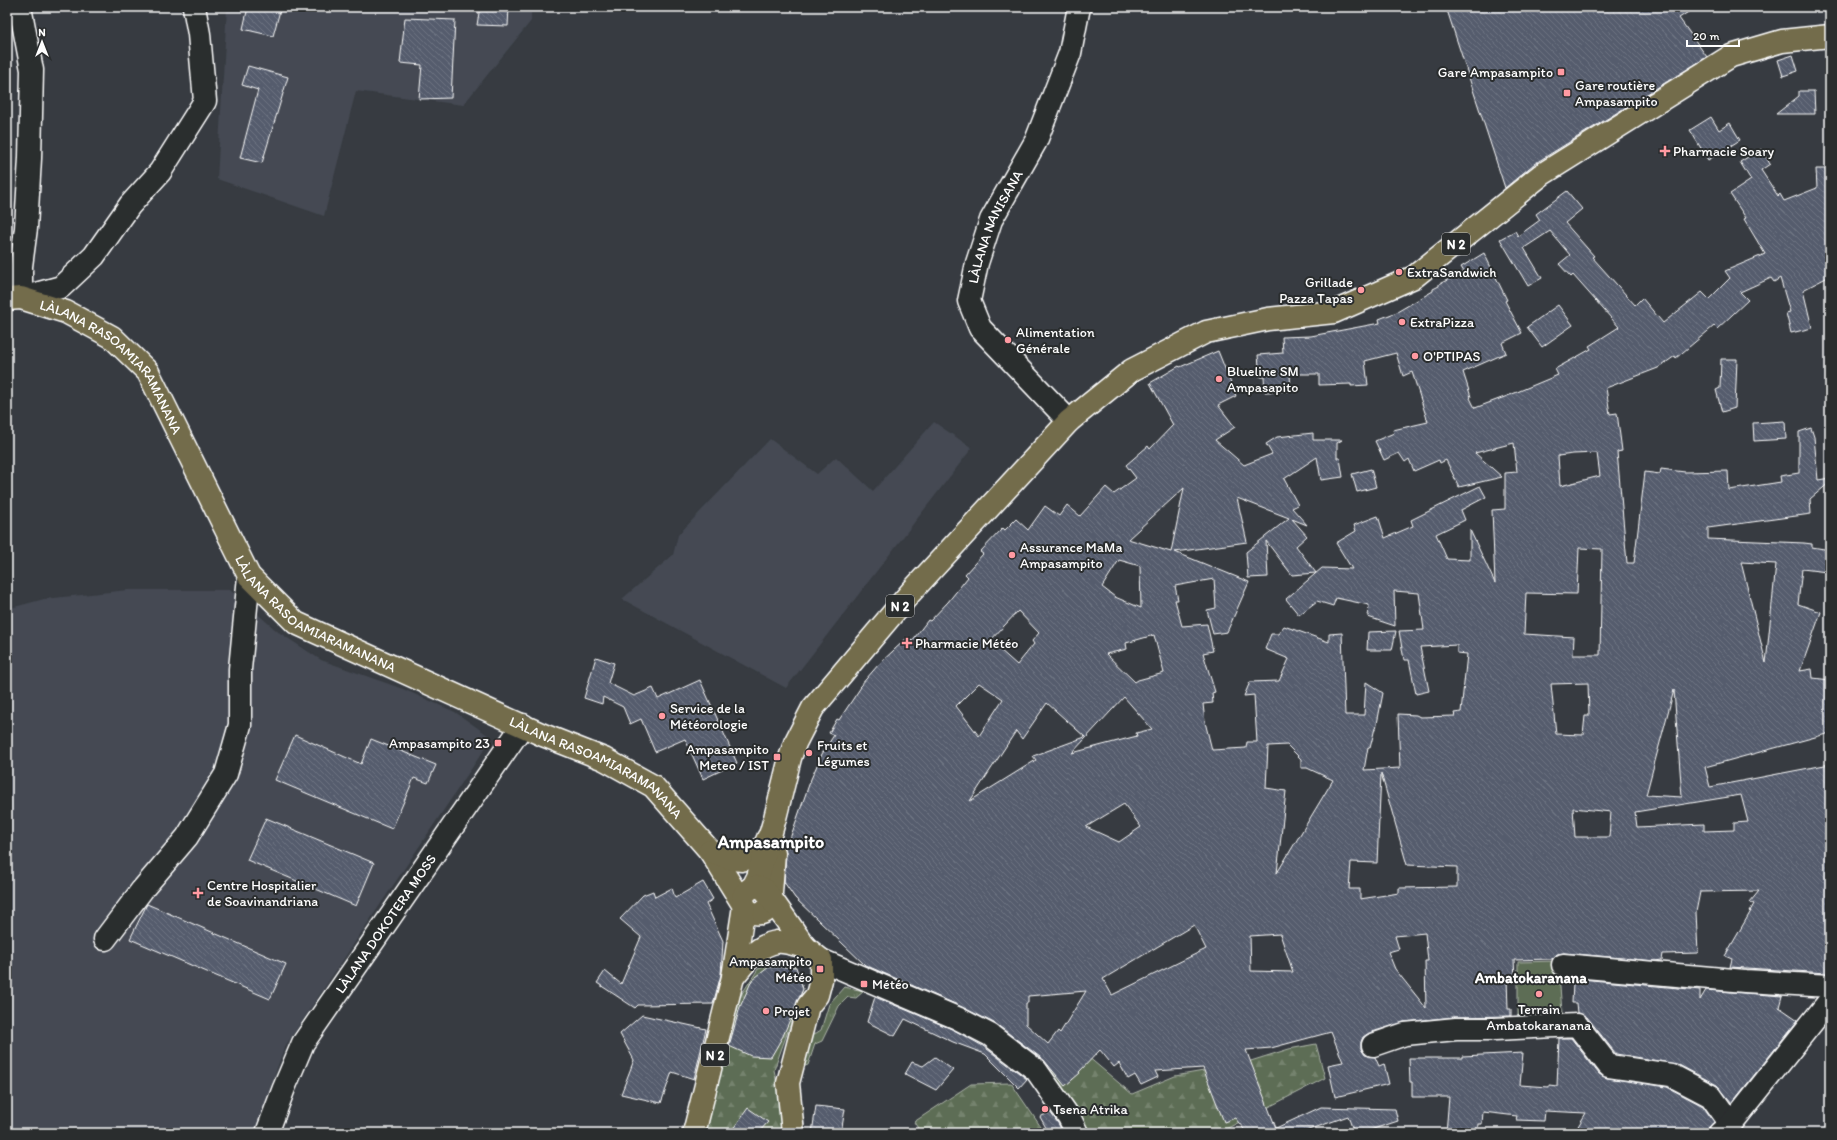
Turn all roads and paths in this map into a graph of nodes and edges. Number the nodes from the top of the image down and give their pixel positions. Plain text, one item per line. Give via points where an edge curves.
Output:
1 (20, 7) edge
2 (194, 7) edge
3 (1079, 7) edge
4 (1830, 36) edge
5 (14, 298) edge
6 (1069, 421) junction
7 (249, 576) junction
8 (523, 726) junction
9 (775, 818) junction
10 (710, 851) junction
11 (758, 901) junction
12 (105, 939) dead end
13 (813, 953) junction
14 (1563, 965) dead end
15 (733, 977) junction
16 (1830, 986) edge
17 (1830, 1000) edge
18 (1373, 1045) dead end
19 (1725, 1129) edge
20 (267, 1133) edge
21 (694, 1133) edge
22 (794, 1133) edge
23 (1077, 1133) edge

1 - 5 street via 32,70 26,228
2 - 5 street via 205,102 160,172 130,205 94,256 61,286
3 - 6 street, LÀLANA NANISANA via 1070,53 1036,141 991,220 977,263 969,301 980,328
4 - 6 main road, N 2 via 1782,41 1732,56 1542,175 1414,277 1334,312 1268,319 1206,332 1132,370
5 - 7 main road, LÀLANA RASOAMIARAMANANA via 66,312 112,336 148,372
6 - 9 main road, N 2 via 911,592 812,708 790,758
7 - 8 main road, LÀLANA RASOAMIARAMANANA via 296,623
7 - 12 street via 240,669 240,725 226,774 187,837
8 - 10 main road, LÀLANA RASOAMIARAMANANA via 604,759 653,786
8 - 20 street, LÀLANA DOKOTERA MOSS via 303,1043
9 - 10 main road via 766,845 754,854 742,860
9 - 11 main road, N 2 via 758,877
9 - 13 main road via 783,890
10 - 11 main road, LÀLANA RASOAMIARAMANANA
10 - 15 main road via 726,898 732,929
11 - 13 main road, LÀLANA RASOAMIARAMANANA
11 - 15 main road, N 2
13 - 15 main road via 778,942 766,945 760,948
13 - 22 main road via 821,980 817,995 808,1006 788,1083
13 - 23 street via 957,1018 990,1036 1036,1070 1069,1117
14 - 16 street
15 - 21 main road, N 2
17 - 19 street
18 - 19 street via 1405,1034 1456,1029 1577,1025 1609,1066 1671,1075 1711,1096

